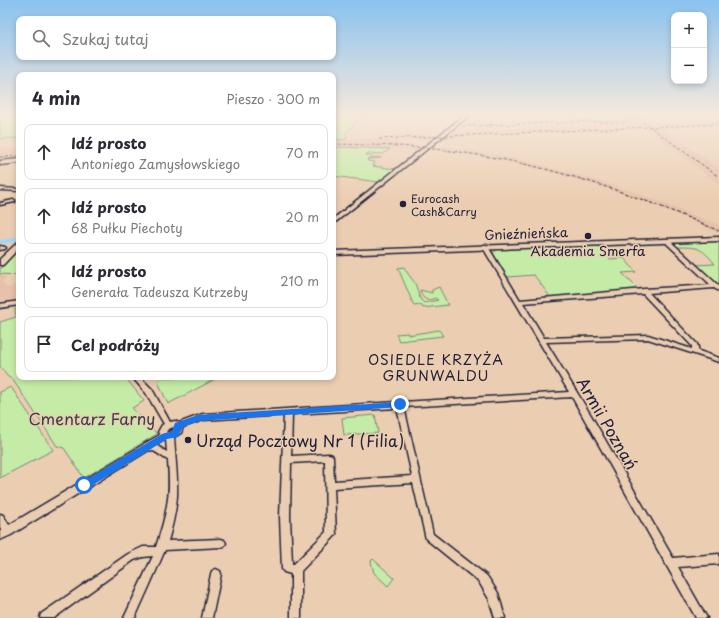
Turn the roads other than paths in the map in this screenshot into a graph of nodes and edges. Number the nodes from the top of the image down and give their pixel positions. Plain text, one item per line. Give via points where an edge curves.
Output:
1 (432, 144) edge
2 (16, 161) edge
3 (0, 163) edge
4 (0, 189) edge
5 (16, 190) edge
6 (13, 201) dead end
7 (0, 204) edge
8 (336, 220) edge
9 (719, 239) edge
10 (667, 241) junction
11 (484, 246) junction
12 (16, 247) edge
13 (336, 253) edge
14 (0, 263) edge
15 (717, 287) edge
16 (644, 291) junction
17 (518, 302) junction
18 (542, 340) junction
19 (696, 352) junction
20 (719, 360) edge
21 (139, 380) edge
22 (574, 394) junction
23 (400, 404) junction
24 (288, 412) junction
25 (168, 425) junction
26 (178, 426) junction
27 (167, 436) junction
28 (147, 446) junction
29 (171, 458) junction
30 (287, 460) junction
31 (416, 479) junction
32 (330, 485) junction
33 (0, 518) edge
34 (4, 534) edge
35 (221, 542) dead end
36 (161, 549) junction
37 (719, 559) edge
38 (670, 563) junction
39 (296, 569) junction
40 (216, 574) dead end
41 (45, 618) edge
42 (129, 618) edge
43 (207, 618) edge
44 (296, 618) edge
45 (500, 618) edge
46 (702, 618) edge

1 - 8 street
2 - 3 street
4 - 5 street
6 - 7 street
9 - 10 street, Gnieźnieńska
10 - 11 street, Gnieźnieńska
10 - 15 street
11 - 13 street, Gnieźnieńska
11 - 17 street, Armii Poznań
12 - 14 street
15 - 16 street
16 - 17 street
16 - 19 street via 695,345
17 - 18 street, Armii Poznań
18 - 19 street via 648,336
18 - 22 street, Armii Poznań
19 - 20 street
21 - 25 street via 149,391
22 - 23 street
22 - 38 street, Armii Poznań
23 - 24 street
23 - 31 street
24 - 26 street via 203,417
24 - 30 street
25 - 26 street
25 - 27 street via 163,430
26 - 27 street via 178,432
27 - 28 street
27 - 29 street
28 - 29 street via 159,449
28 - 34 street
29 - 36 street via 172,503
30 - 32 street via 329,457
30 - 39 street via 287,569
31 - 32 street
31 - 45 street via 429,536 482,579 494,597
32 - 39 street via 332,534
33 - 34 street
35 - 36 street
36 - 41 street via 131,557
36 - 42 street
37 - 38 street
38 - 46 street, Armii Poznań
39 - 44 street
40 - 43 street

